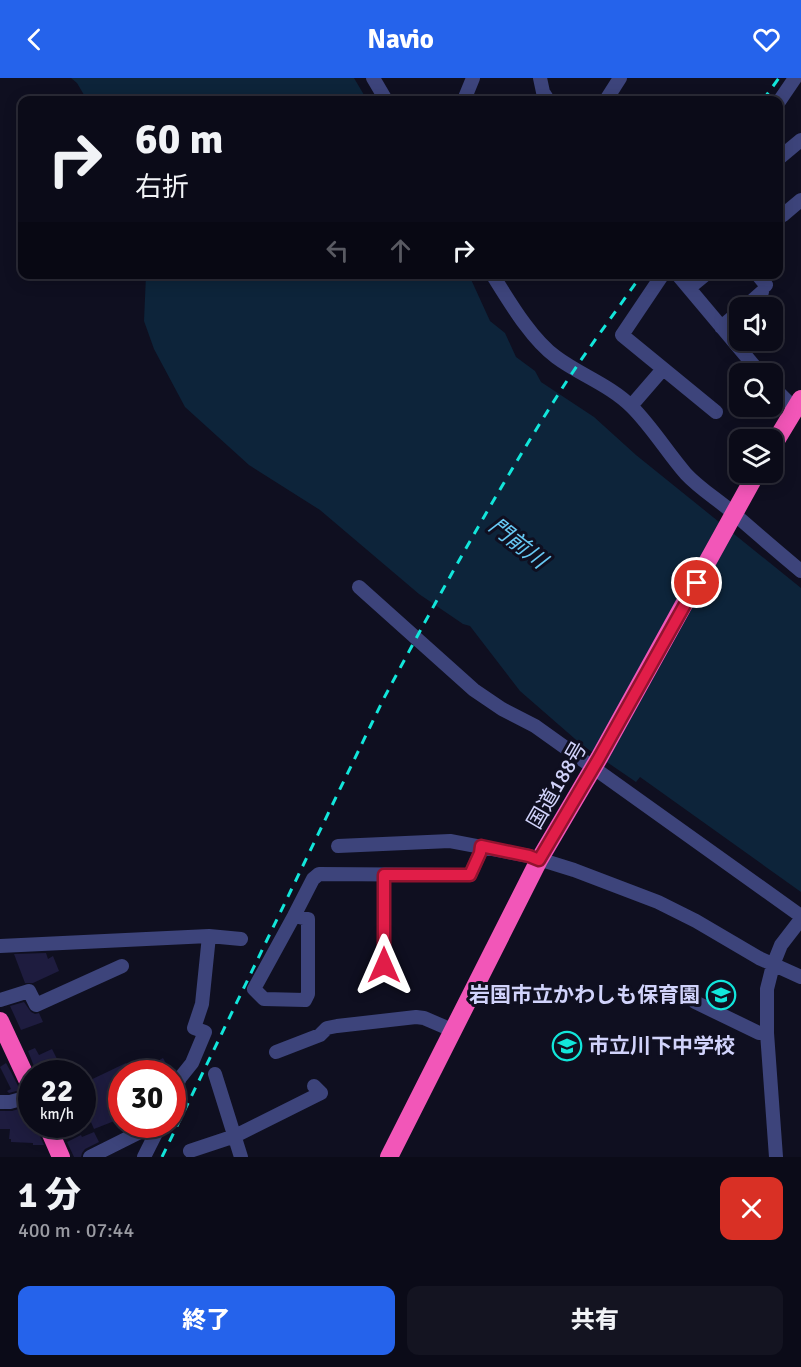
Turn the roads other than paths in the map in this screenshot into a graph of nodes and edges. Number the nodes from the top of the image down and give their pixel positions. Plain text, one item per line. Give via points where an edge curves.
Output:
1 (373, 78) edge
2 (474, 78) edge
3 (540, 78) edge
4 (552, 78) edge
5 (620, 78) edge
6 (795, 78) edge
7 (384, 96) edge
8 (466, 96) edge
9 (546, 96) edge
10 (609, 96) edge
11 (783, 96) edge
12 (801, 140) edge
13 (783, 155) edge
14 (801, 200) edge
15 (783, 215) dead end
16 (495, 279) edge
17 (660, 279) edge
18 (681, 279) edge
19 (700, 279) edge
20 (762, 284) edge
21 (689, 288) junction
22 (752, 297) edge
23 (729, 320) edge
24 (721, 327) junction
25 (752, 363) edge
26 (663, 369) junction
27 (783, 394) edge
28 (798, 404) edge
29 (631, 406) junction
30 (716, 412) dead end
31 (783, 429) edge
32 (752, 483) edge
33 (732, 519) junction
34 (801, 572) edge
35 (359, 587) dead end
36 (596, 763) junction
37 (338, 846) dead end
38 (481, 846) junction
39 (539, 860) junction
40 (384, 875) junction
41 (294, 916) junction
42 (801, 917) edge
43 (209, 936) junction
44 (242, 939) dead end
45 (0, 946) edge
46 (384, 965) dead end
47 (773, 965) junction
48 (122, 966) dead end
49 (801, 977) edge
50 (0, 1000) edge
51 (695, 1002) dead end
52 (1, 1025) edge
53 (452, 1030) junction
54 (767, 1033) junction
55 (276, 1052) dead end
56 (18, 1061) edge
57 (186, 1070) edge
58 (215, 1074) dead end
59 (314, 1086) dead end
60 (18, 1099) edge
61 (0, 1102) edge
62 (235, 1136) junction
63 (53, 1138) edge
64 (128, 1138) edge
65 (153, 1138) edge
66 (190, 1151) dead end
67 (61, 1157) edge
68 (90, 1157) edge
69 (144, 1157) edge
70 (241, 1157) edge
71 (389, 1157) edge
72 (776, 1157) edge

1 - 7 street
2 - 8 street
3 - 9 street
4 - 9 street
5 - 10 street
6 - 11 street
12 - 13 street
14 - 15 street
16 - 29 street via 544,348
17 - 26 street via 622,335
18 - 21 street
19 - 21 street
20 - 22 street
21 - 24 street
23 - 24 street
24 - 25 street
26 - 29 street
26 - 30 street
27 - 28 street
28 - 31 highway
29 - 33 street via 687,475
32 - 33 highway, 国道188号
33 - 34 street via 744,524
33 - 36 highway, 国道188号
35 - 36 street via 474,690
36 - 39 highway, 国道188号
36 - 42 street
37 - 38 street via 450,841
38 - 39 street
38 - 40 street via 470,875
39 - 47 street via 657,902
39 - 53 highway, 国道188号
40 - 41 street via 319,874
40 - 46 street
41 - 41 street via 254,989 264,999 305,1000 308,994 308,919
42 - 47 street via 781,945
43 - 44 street
43 - 45 street
43 - 57 street via 202,1004 194,1028 205,1032
47 - 49 street
47 - 54 street via 767,988
48 - 50 street via 36,1005 29,991
51 - 54 street via 759,1033
52 - 56 highway
53 - 55 street via 416,1017 337,1026
53 - 71 highway, 国道188号
54 - 72 street
58 - 62 street
59 - 62 street via 321,1093
60 - 61 street
62 - 66 street
62 - 70 street
63 - 67 highway
64 - 68 street
65 - 69 street

